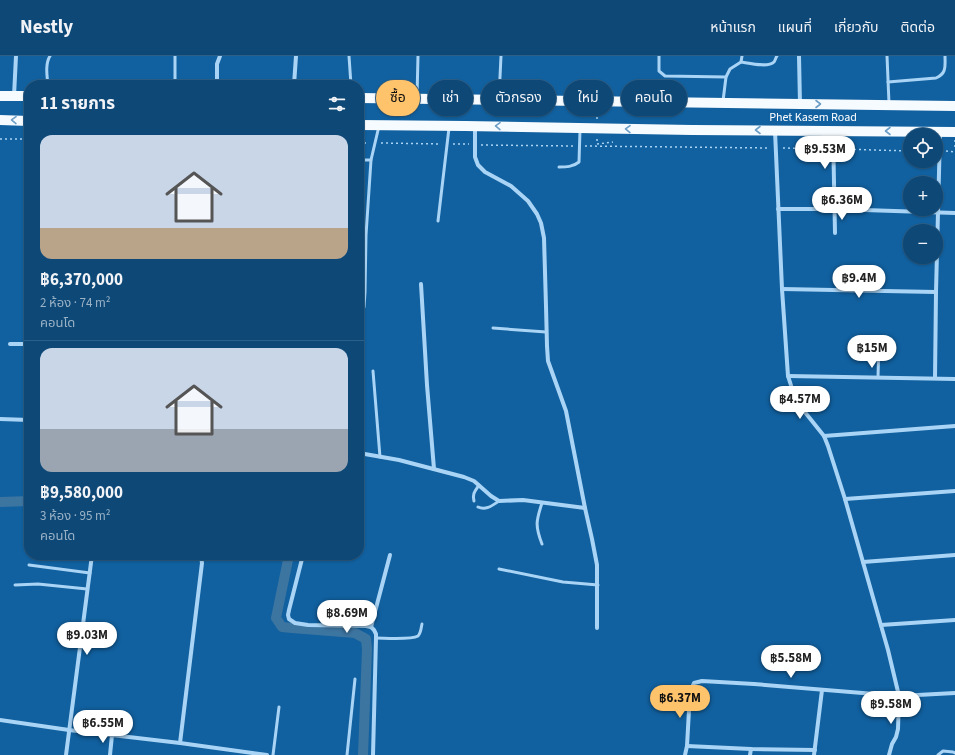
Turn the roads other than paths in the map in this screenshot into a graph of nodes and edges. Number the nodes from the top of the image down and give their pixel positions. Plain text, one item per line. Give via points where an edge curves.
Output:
1 (16, 56) edge
2 (50, 56) edge
3 (175, 56) edge
4 (220, 56) edge
5 (296, 56) edge
6 (349, 56) edge
7 (418, 56) edge
8 (501, 56) edge
9 (659, 56) edge
10 (742, 56) edge
11 (777, 56) edge
12 (799, 56) edge
13 (887, 56) edge
14 (945, 56) edge
15 (741, 62) junction
16 (726, 77) junction
17 (48, 80) edge
18 (175, 80) edge
19 (217, 80) edge
20 (294, 80) edge
21 (350, 80) edge
22 (417, 80) edge
23 (500, 80) edge
24 (888, 82) junction
25 (0, 96) edge
26 (14, 96) junction
27 (24, 96) edge
28 (364, 98) edge
29 (376, 98) edge
30 (420, 99) edge
31 (481, 100) edge
32 (556, 101) edge
33 (723, 103) junction
34 (800, 104) junction
35 (889, 104) junction
36 (955, 106) edge
37 (0, 120) edge
38 (24, 121) edge
39 (364, 125) edge
40 (379, 126) junction
41 (449, 126) junction
42 (475, 126) junction
43 (580, 128) junction
44 (775, 130) junction
45 (833, 130) junction
46 (903, 131) edge
47 (943, 131) edge
48 (955, 132) edge
49 (364, 160) edge
50 (371, 160) junction
51 (559, 167) dead end
52 (778, 209) junction
53 (834, 209) junction
54 (903, 211) edge
55 (943, 212) edge
56 (955, 213) edge
57 (938, 216) edge
58 (438, 221) dead end
59 (835, 233) dead end
60 (421, 284) dead end
61 (782, 289) junction
62 (936, 292) junction
63 (364, 306) edge
64 (493, 328) dead end
65 (546, 332) junction
66 (879, 341) dead end
67 (10, 344) dead end
68 (24, 344) edge
69 (373, 372) dead end
70 (788, 376) junction
71 (878, 377) junction
72 (935, 378) junction
73 (955, 379) edge
74 (0, 419) edge
75 (24, 420) edge
76 (955, 426) edge
77 (824, 436) junction
78 (364, 454) edge
79 (380, 457) junction
80 (434, 469) junction
81 (479, 485) junction
82 (955, 491) edge
83 (845, 499) junction
84 (474, 501) dead end
85 (499, 501) junction
86 (542, 503) junction
87 (478, 507) dead end
88 (585, 508) junction
89 (542, 544) dead end
90 (390, 555) dead end
91 (955, 555) edge
92 (91, 560) edge
93 (202, 560) edge
94 (302, 560) edge
95 (863, 562) junction
96 (29, 565) dead end
97 (499, 569) dead end
98 (90, 573) junction
99 (15, 585) dead end
100 (598, 585) junction
101 (87, 589) junction
102 (955, 620) edge
103 (422, 624) dead end
104 (881, 625) junction
105 (371, 627) junction
106 (597, 628) dead end
107 (376, 638) junction
108 (355, 679) dead end
109 (822, 690) junction
110 (955, 693) edge
111 (899, 696) junction
112 (280, 706) dead end
113 (0, 720) edge
114 (69, 730) junction
115 (112, 735) junction
116 (180, 743) junction
117 (687, 746) junction
118 (227, 749) junction
119 (751, 749) junction
120 (815, 750) junction
121 (955, 753) edge
122 (66, 755) edge
123 (110, 755) edge
124 (226, 755) edge
125 (266, 755) edge
126 (273, 755) edge
127 (347, 755) edge
128 (373, 755) edge
129 (685, 755) edge
130 (750, 755) edge
131 (814, 755) edge
132 (890, 755) edge
133 (938, 755) edge

1 - 26 street
2 - 17 lane via 47,62
3 - 18 lane
4 - 19 street
5 - 20 street
6 - 21 lane
7 - 22 lane
8 - 23 lane
9 - 16 lane via 659,72 665,76
10 - 15 lane
11 - 15 lane via 770,64
12 - 34 street
13 - 24 lane
14 - 24 lane via 944,71 936,78
15 - 16 lane via 730,69
16 - 33 lane
24 - 35 lane
25 - 26 main road
26 - 27 main road
28 - 29 main road, Phet Kasem Road
30 - 31 main road, Phet Kasem Road
32 - 33 main road, Phet Kasem Road
33 - 34 main road, Phet Kasem Road
34 -> 35 main road, Phet Kasem Road
35 - 36 main road, Phet Kasem Road
38 -> 37 main road
39 - 40 main road, Phet Kasem Road
40 - 41 main road, Phet Kasem Road
40 - 50 lane
41 - 42 main road, Phet Kasem Road
41 - 58 lane
43 -> 42 main road, Phet Kasem Road
42 - 65 street via 475,157 478,165 485,172 511,186 528,201 541,223 544,238
44 -> 43 main road, Phet Kasem Road
43 - 51 lane via 579,162
44 - 45 main road, Phet Kasem Road
44 - 52 street
46 -> 45 main road, Phet Kasem Road
45 - 53 street
47 - 48 main road, Phet Kasem Road
49 - 50 lane
50 - 63 lane
52 - 53 street
52 - 61 street
53 - 54 street
53 - 59 street
55 - 56 street
57 - 62 street
60 - 80 street
61 - 62 street
61 - 70 street
62 - 72 street
64 - 65 lane
65 - 88 street via 548,361 566,411
66 - 71 lane
67 - 68 street
69 - 79 lane
70 - 71 street
70 - 77 street via 794,398
71 - 72 street
72 - 73 street
74 - 75 street
76 - 77 street
77 - 83 street
78 - 79 street
79 - 80 street
80 - 81 street via 464,477
81 - 84 lane via 474,492
81 - 85 street
82 - 83 street
83 - 95 street
85 - 86 street via 523,500
85 - 87 lane via 485,508
86 - 88 street
86 - 89 lane via 537,523
88 - 100 street via 597,565
90 - 105 street
91 - 95 street
92 - 98 street
93 - 116 street
94 - 105 street via 289,619 302,624
95 - 104 street
96 - 98 lane
97 - 100 lane via 563,582
98 - 101 street
99 - 101 lane via 38,584
100 - 106 street
101 - 114 street
102 - 104 street
103 - 107 lane via 419,635 415,637
104 - 111 street
105 - 107 street
107 - 128 street
108 - 127 lane
109 - 111 street
109 - 117 street via 702,681 694,683 690,692
109 - 120 street
110 - 111 street
111 - 132 street via 898,729
112 - 126 lane
113 - 114 street
114 - 115 street
114 - 122 street
115 - 116 street
115 - 123 street
116 - 118 street
117 - 119 street
117 - 129 street
118 - 124 street
118 - 125 street
119 - 120 street
119 - 130 street
120 - 131 street
121 - 133 lane via 943,751

